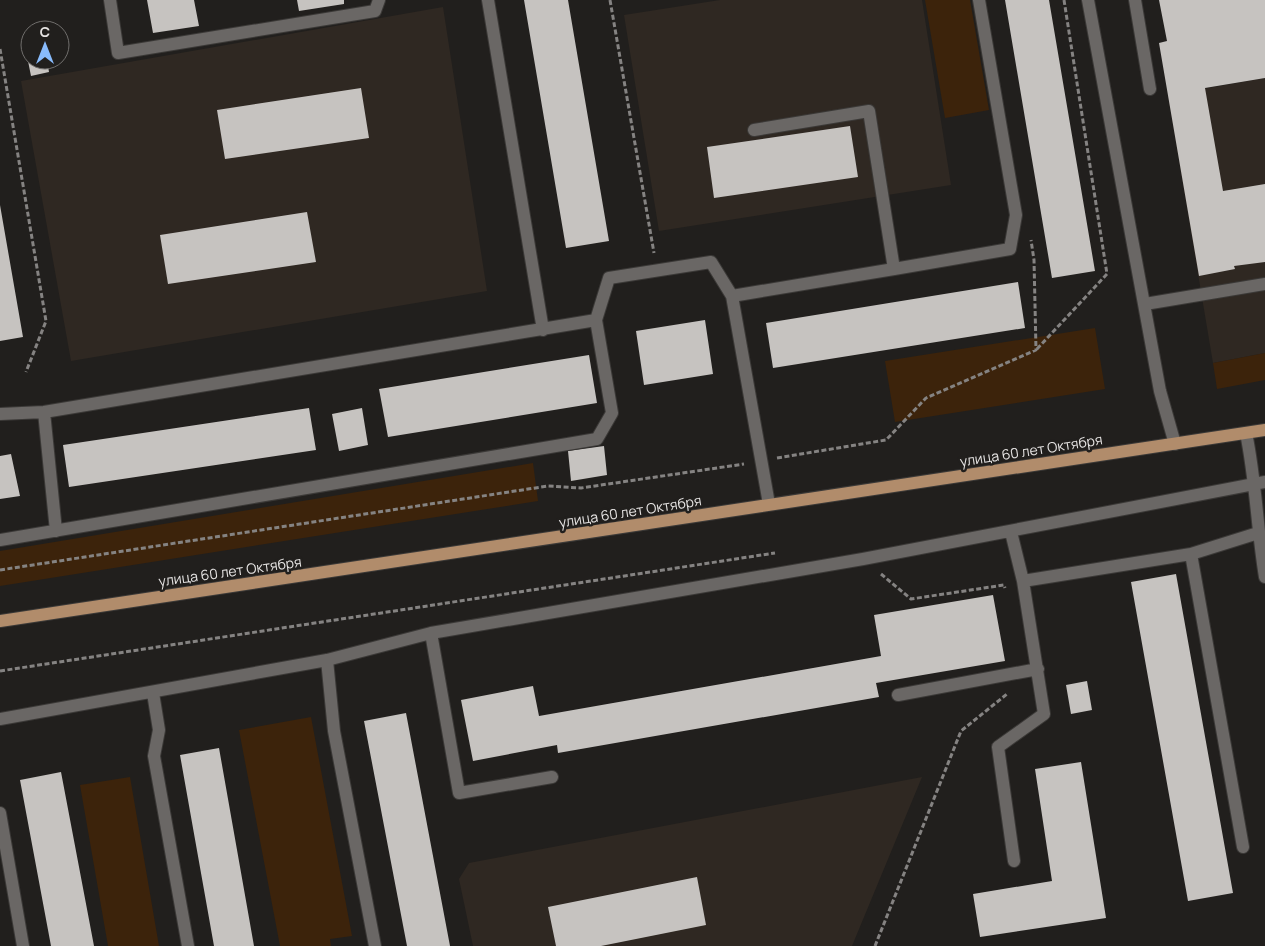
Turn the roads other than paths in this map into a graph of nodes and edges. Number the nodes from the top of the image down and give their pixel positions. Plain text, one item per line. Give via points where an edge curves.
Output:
1 (110, 0) edge
2 (379, 0) edge
3 (488, 0) edge
4 (979, 0) edge
5 (1088, 0) edge
6 (1135, 0) edge
7 (1150, 89) dead end
8 (754, 130) dead end
9 (894, 269) junction
10 (1265, 284) edge
11 (732, 296) junction
12 (1145, 304) junction
13 (596, 320) junction
14 (543, 330) junction
15 (44, 412) junction
16 (0, 414) edge
17 (1265, 430) edge
18 (1246, 432) junction
19 (1175, 444) junction
20 (1260, 483) edge
21 (769, 504) junction
22 (1260, 526) edge
23 (56, 531) junction
24 (1011, 532) junction
25 (0, 540) edge
26 (1191, 554) junction
27 (1265, 577) edge
28 (1024, 581) junction
29 (0, 621) edge
30 (430, 633) junction
31 (326, 660) junction
32 (1038, 669) junction
33 (153, 693) junction
34 (898, 696) dead end
35 (0, 718) edge
36 (552, 777) dead end
37 (0, 813) edge
38 (1243, 847) dead end
39 (1014, 861) dead end
40 (24, 946) edge
41 (188, 946) edge
42 (375, 946) edge

1 - 2 street via 118,53 376,11
3 - 14 street
4 - 9 street via 1016,215 1010,249
5 - 12 street
6 - 7 street
8 - 9 street via 869,111
9 - 11 street
10 - 12 street
11 - 13 street via 711,262 609,278
11 - 21 street
12 - 19 street via 1160,391
13 - 14 street
13 - 23 street via 612,413 597,439
14 - 15 street
15 - 16 street
15 - 23 street
17 - 18 main road, улица 60 лет Октября
18 - 19 main road, улица 60 лет Октября
18 - 20 street
19 - 21 main road, улица 60 лет Октября
20 - 22 street
20 - 24 street
21 - 29 main road, улица 60 лет Октября
22 - 26 street
22 - 27 street
23 - 25 street
24 - 28 street
24 - 30 street
26 - 28 street
26 - 38 street
28 - 32 street
30 - 31 street
30 - 36 street via 459,793
31 - 33 street
31 - 42 street via 334,731
32 - 34 street
32 - 39 street via 1044,714 998,747
33 - 35 street
33 - 41 street via 159,730 154,756
37 - 40 street

